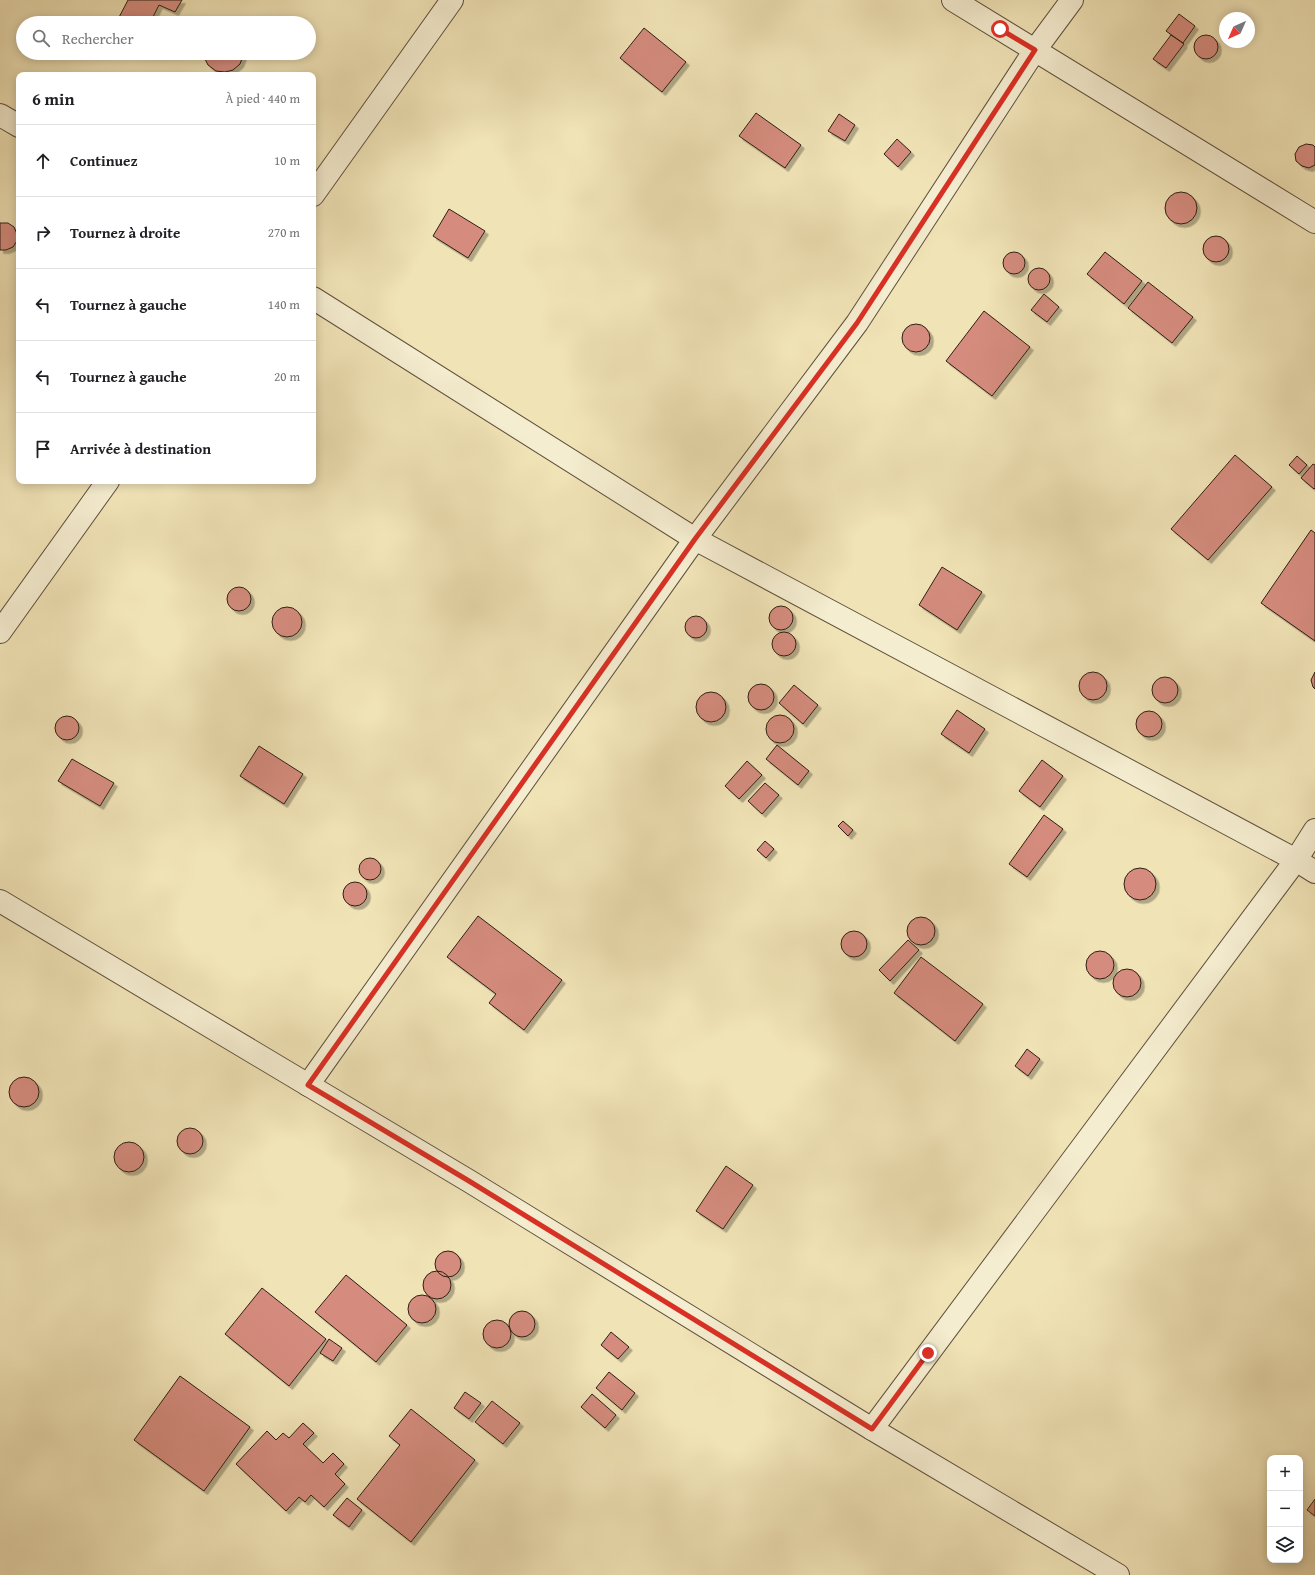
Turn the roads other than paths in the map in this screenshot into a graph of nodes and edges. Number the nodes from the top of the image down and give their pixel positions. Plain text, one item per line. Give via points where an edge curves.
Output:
1 (452, 0) edge
2 (953, 0) edge
3 (1072, 0) edge
4 (1035, 50) junction
5 (0, 115) edge
6 (16, 124) edge
7 (316, 191) edge
8 (1315, 222) edge
9 (316, 300) edge
10 (106, 484) edge
11 (695, 539) junction
12 (0, 632) edge
13 (1315, 830) edge
14 (1296, 860) junction
15 (1315, 872) edge
16 (0, 901) edge
17 (308, 1085) junction
18 (872, 1429) junction
19 (1118, 1575) edge

1 - 7 street
2 - 4 street
3 - 4 street
4 - 8 street
4 - 11 street via 857,323
5 - 6 street
9 - 11 street
10 - 12 street
11 - 14 street
11 - 17 street
13 - 14 street
14 - 15 street
14 - 18 street
16 - 17 street
17 - 18 street
18 - 19 street

